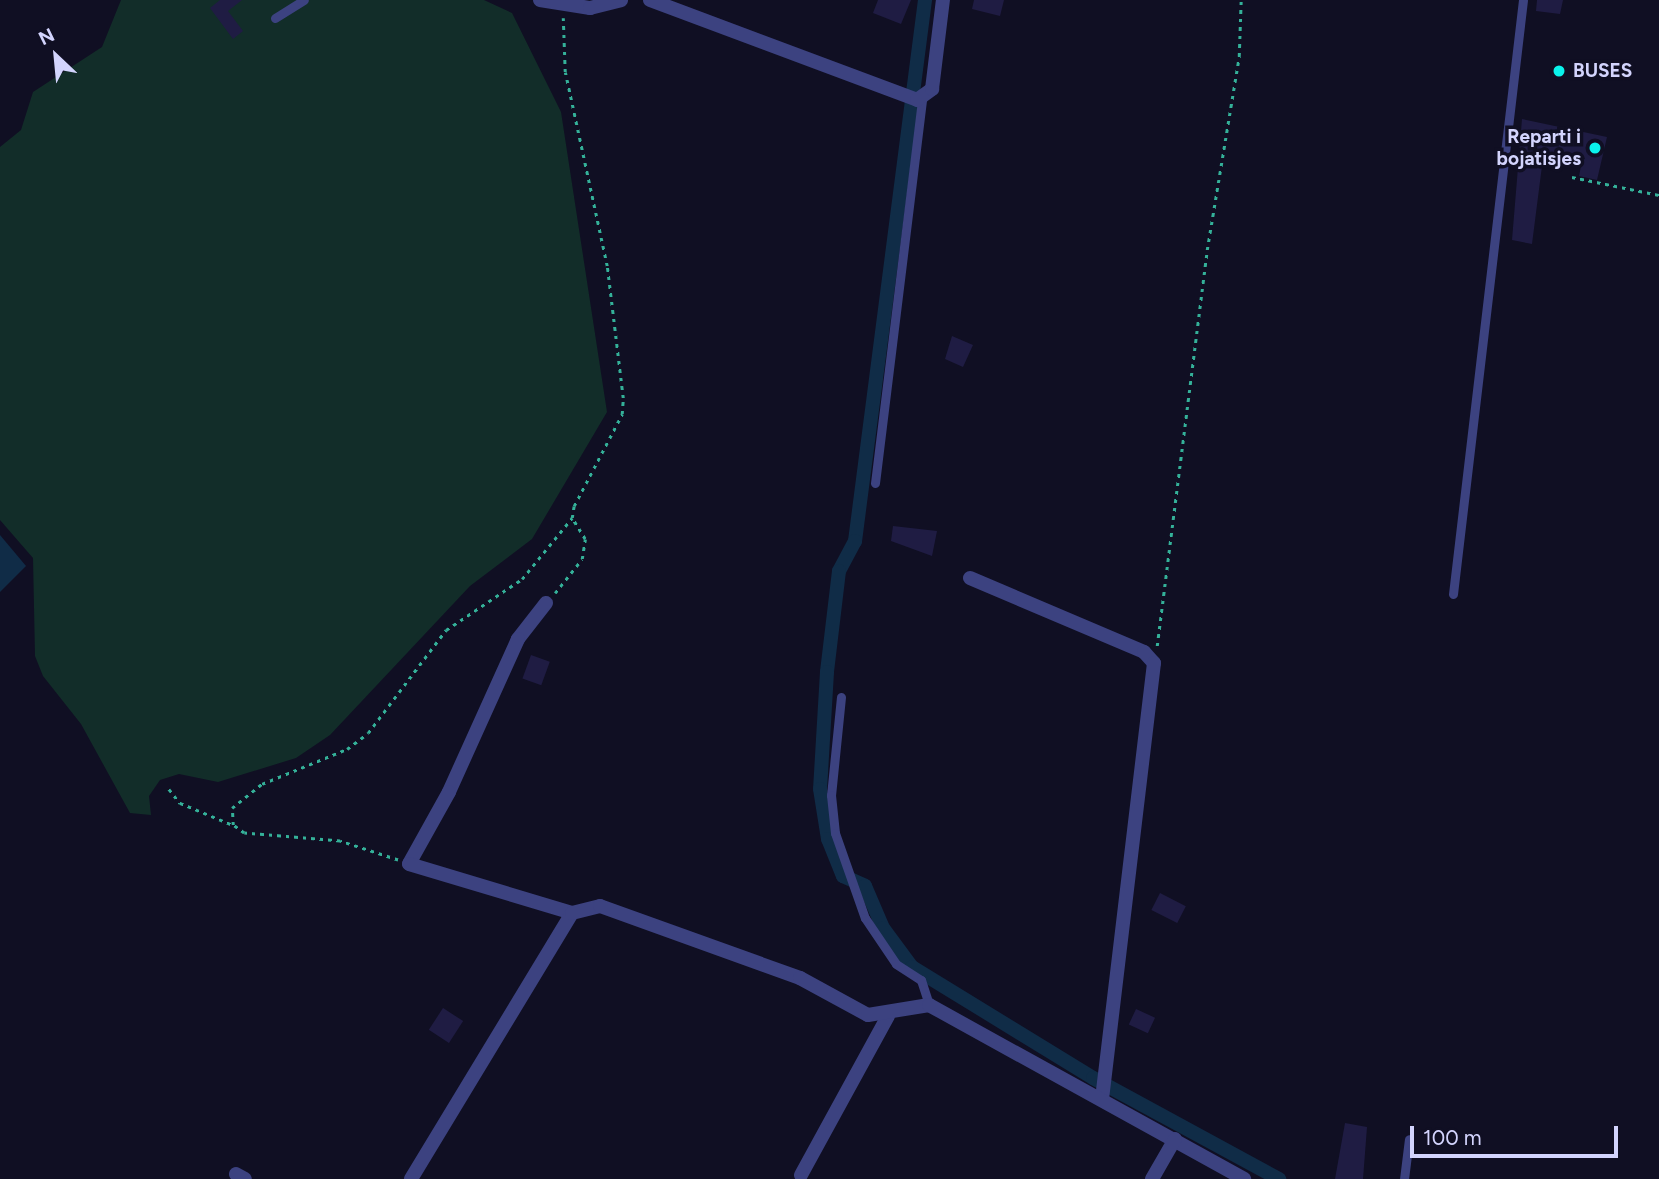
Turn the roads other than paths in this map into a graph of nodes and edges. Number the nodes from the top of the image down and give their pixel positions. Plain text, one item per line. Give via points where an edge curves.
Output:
1 (304, 0) edge
2 (540, 0) edge
3 (621, 0) edge
4 (650, 0) edge
5 (943, 0) edge
6 (1523, 0) edge
7 (275, 18) dead end
8 (915, 99) junction
9 (875, 483) dead end
10 (970, 578) dead end
11 (1453, 594) dead end
12 (545, 603) road end
13 (841, 697) dead end
14 (572, 913) junction
15 (929, 1005) junction
16 (888, 1016) junction
17 (1102, 1099) junction
18 (1175, 1139) junction
19 (1409, 1139) dead end
20 (801, 1175) dead end
21 (411, 1179) edge
22 (1152, 1179) edge
23 (1244, 1179) edge
24 (1404, 1179) edge

1 - 7 lane
2 - 3 street via 590,8
4 - 8 street
5 - 8 street via 932,89
6 - 11 lane
8 - 9 lane
10 - 17 street via 1144,652 1154,663
12 - 14 street via 518,639 449,792 409,863
13 - 15 lane via 831,795 835,833 866,918 896,964 921,980
14 - 16 street via 600,906 800,978 868,1015
14 - 21 street
15 - 16 street
15 - 17 street
16 - 20 street
17 - 18 street
18 - 22 street
18 - 23 street
19 - 24 lane

